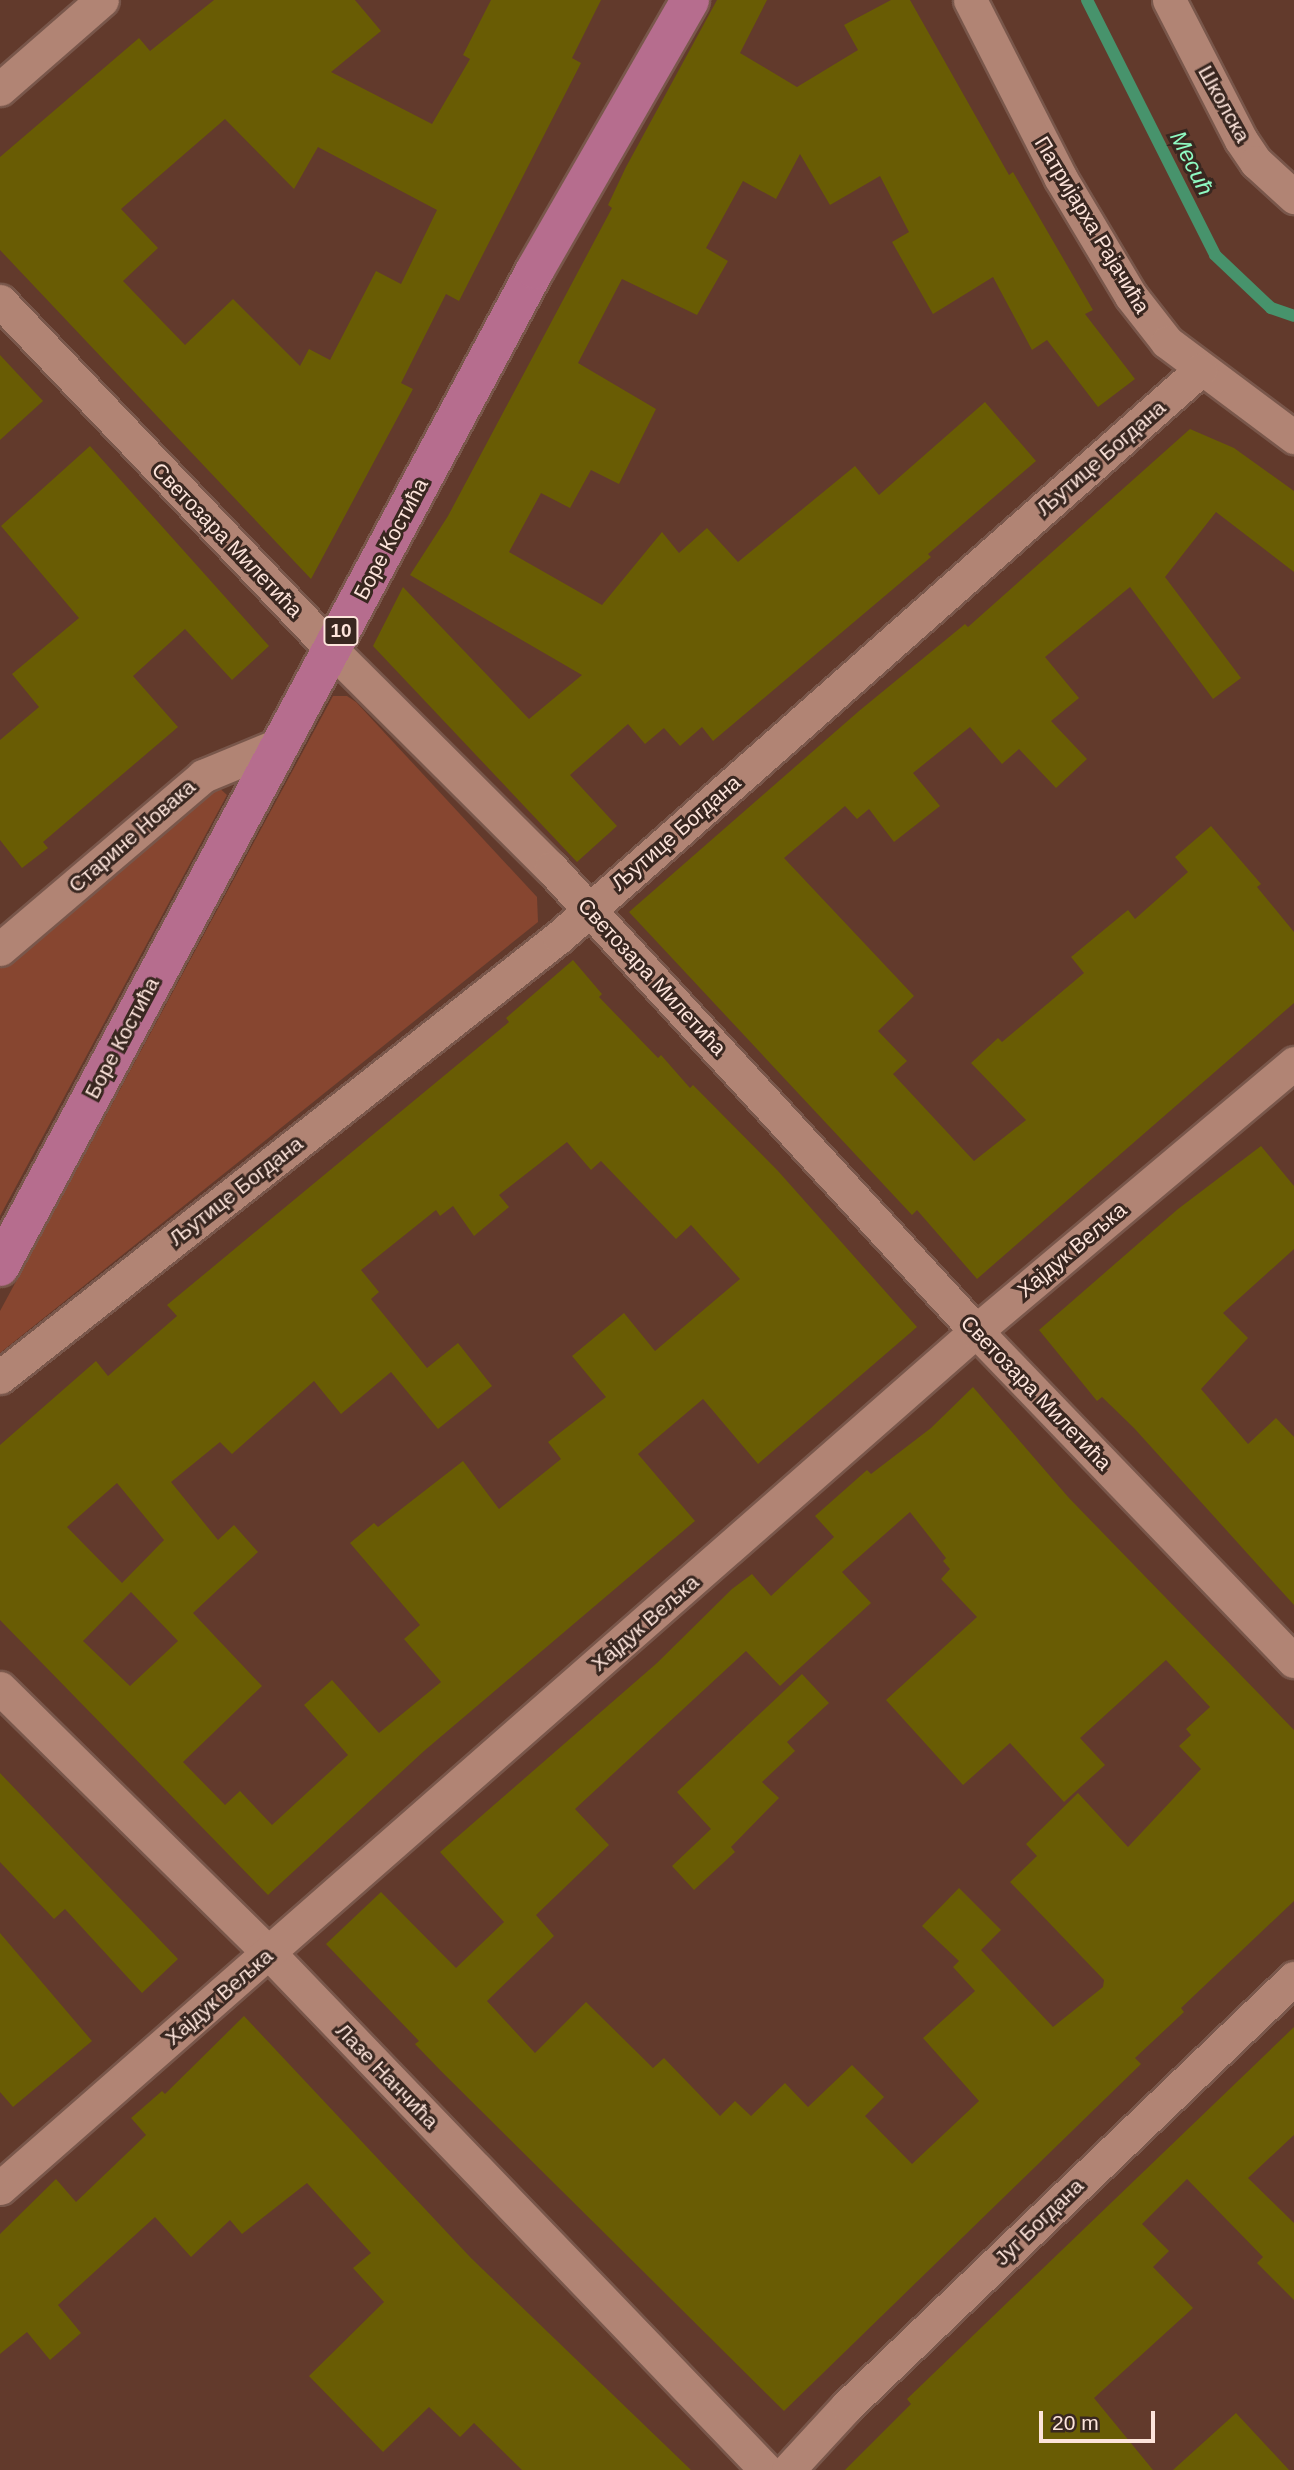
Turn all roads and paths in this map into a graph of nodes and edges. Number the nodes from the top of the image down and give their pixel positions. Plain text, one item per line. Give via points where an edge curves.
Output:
1 (102, 0) edge
2 (690, 0) edge
3 (970, 0) edge
4 (1169, 0) edge
5 (0, 89) edge
6 (1294, 197) edge
7 (0, 301) edge
8 (1200, 370) junction
9 (1294, 437) edge
10 (331, 649) junction
11 (278, 745) junction
12 (589, 909) junction
13 (0, 949) edge
14 (1294, 1063) edge
15 (0, 1267) edge
16 (976, 1331) junction
17 (0, 1377) edge
18 (1294, 1661) edge
19 (0, 1688) edge
20 (270, 1954) junction
21 (1294, 1978) edge
22 (0, 2188) edge
23 (766, 2470) edge
24 (789, 2470) edge

1 - 5 street
2 - 10 main road, Боре Костића / 10 via 535,270
3 - 8 street, Патријарха Рајачића via 1060,177 1131,296 1167,342
4 - 6 street, Школска via 1241,140 1256,162
7 - 10 street, Светозара Милетића
8 - 9 street, Патријарха Рајачића
8 - 12 street, Љутице Богдана
10 - 11 main road, Боре Костића / 10
10 - 12 street, Светозара Милетића
11 - 13 street, Старине Новака via 204,776
11 - 15 main road, Боре Костића / 10
12 - 16 street, Светозара Милетића
12 - 17 street, Љутице Богдана
14 - 16 street, Хајдук Вељка
16 - 18 street, Светозара Милетића
16 - 20 street, Хајдук Вељка
19 - 20 street, Лазе Нанчића
20 - 22 street, Хајдук Вељка
20 - 23 street, Лазе Нанчића
21 - 24 street, Југ Богдана via 847,2406

